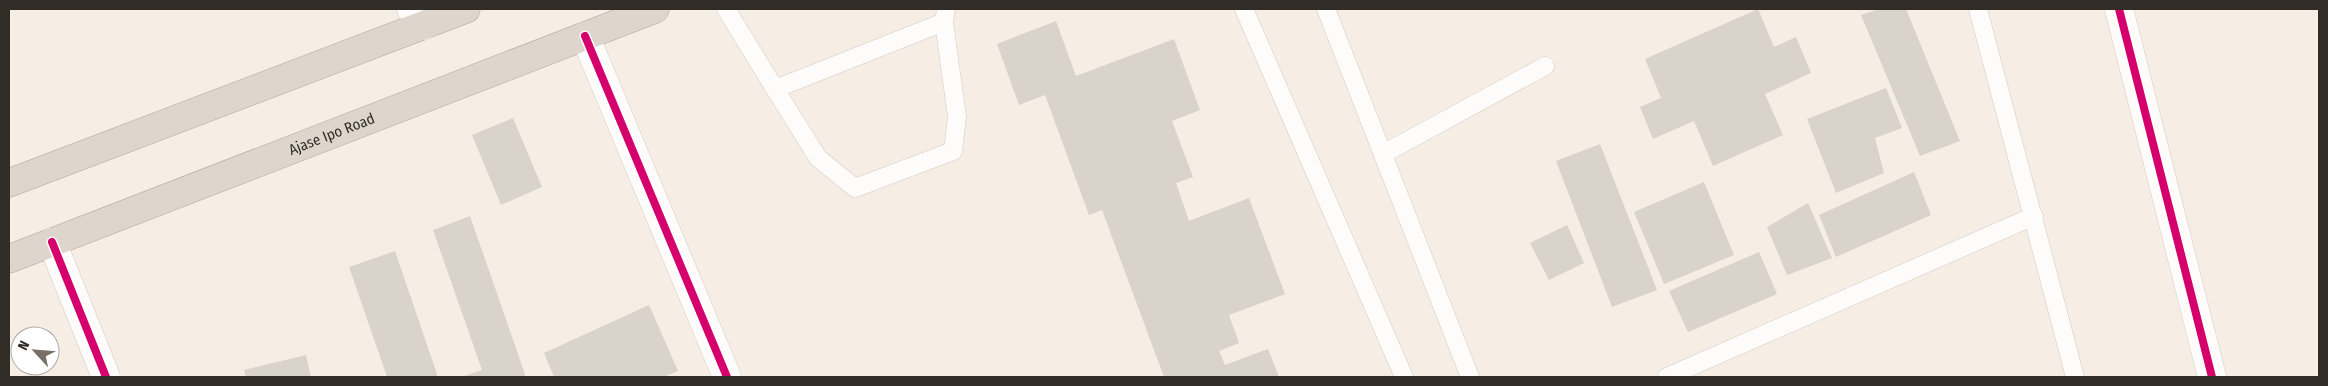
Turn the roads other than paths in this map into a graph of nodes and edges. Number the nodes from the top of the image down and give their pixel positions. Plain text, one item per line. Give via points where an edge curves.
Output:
1 (466, 9) edge
2 (655, 9) edge
3 (726, 9) edge
4 (1244, 9) edge
5 (1326, 9) edge
6 (1978, 9) edge
7 (2119, 9) edge
8 (945, 16) edge
9 (417, 17) edge
10 (585, 36) junction
11 (1545, 66) dead end
12 (775, 88) junction
13 (1383, 154) junction
14 (9, 183) edge
15 (2034, 216) junction
16 (52, 242) junction
17 (9, 259) edge
18 (106, 377) edge
19 (727, 377) edge
20 (1404, 377) edge
21 (1470, 377) edge
22 (1667, 377) edge
23 (2075, 377) edge
24 (2212, 377) edge

1 - 9 highway
2 - 10 highway, Ajase Ipo Road
3 - 12 lane
4 - 20 lane
5 - 13 lane
6 - 15 lane
7 - 24 street
8 - 12 lane
8 - 12 lane via 957,118 953,151 855,188 818,158
9 - 14 highway
10 - 16 highway, Ajase Ipo Road
10 - 19 street
11 - 13 lane
13 - 21 lane
15 - 22 lane
15 - 23 lane
16 - 17 highway, Ajase Ipo Road
16 - 18 street

